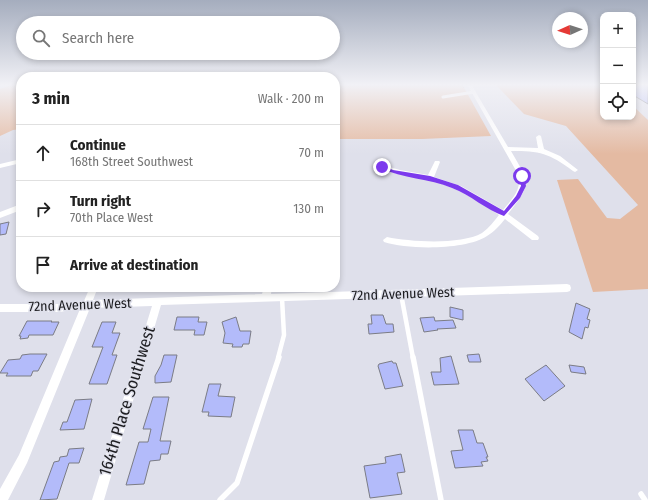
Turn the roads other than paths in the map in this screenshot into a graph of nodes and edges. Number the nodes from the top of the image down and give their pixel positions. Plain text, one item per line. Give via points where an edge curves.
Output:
1 (483, 107) edge
2 (539, 137) dead end
3 (507, 148) junction
4 (541, 149) junction
5 (16, 162) edge
6 (438, 162) dead end
7 (0, 166) edge
8 (382, 167) dead end
9 (575, 170) dead end
10 (430, 178) junction
11 (16, 209) edge
12 (504, 214) junction
13 (0, 215) edge
14 (535, 238) dead end
15 (387, 240) dead end
16 (567, 288) dead end
17 (92, 292) edge
18 (267, 292) edge
19 (401, 294) junction
20 (282, 298) junction
21 (265, 299) junction
22 (157, 303) junction
23 (88, 304) junction
24 (0, 308) edge
25 (641, 494) dead end
26 (1, 500) edge
27 (98, 500) edge
28 (220, 500) edge
29 (441, 500) edge
30 (645, 500) edge

1 - 3 street
2 - 4 street
3 - 4 street
3 - 12 street via 522,176 524,186
4 - 9 street via 559,156
5 - 7 street
6 - 10 street
8 - 10 street
10 - 12 street via 456,187
11 - 13 street
12 - 14 street
12 - 15 street via 485,234 462,242 400,243
16 - 19 street, 72nd Avenue West
17 - 23 street
18 - 21 street
19 - 20 street, 72nd Avenue West
19 - 29 lane
20 - 21 street, 72nd Avenue West
20 - 28 lane via 284,335 279,356 237,483
21 - 22 street, 72nd Avenue West
22 - 23 street, 72nd Avenue West
22 - 27 street, 164th Place Southwest
23 - 24 street, 72nd Avenue West via 59,308
23 - 26 street via 23,459
25 - 30 lane

